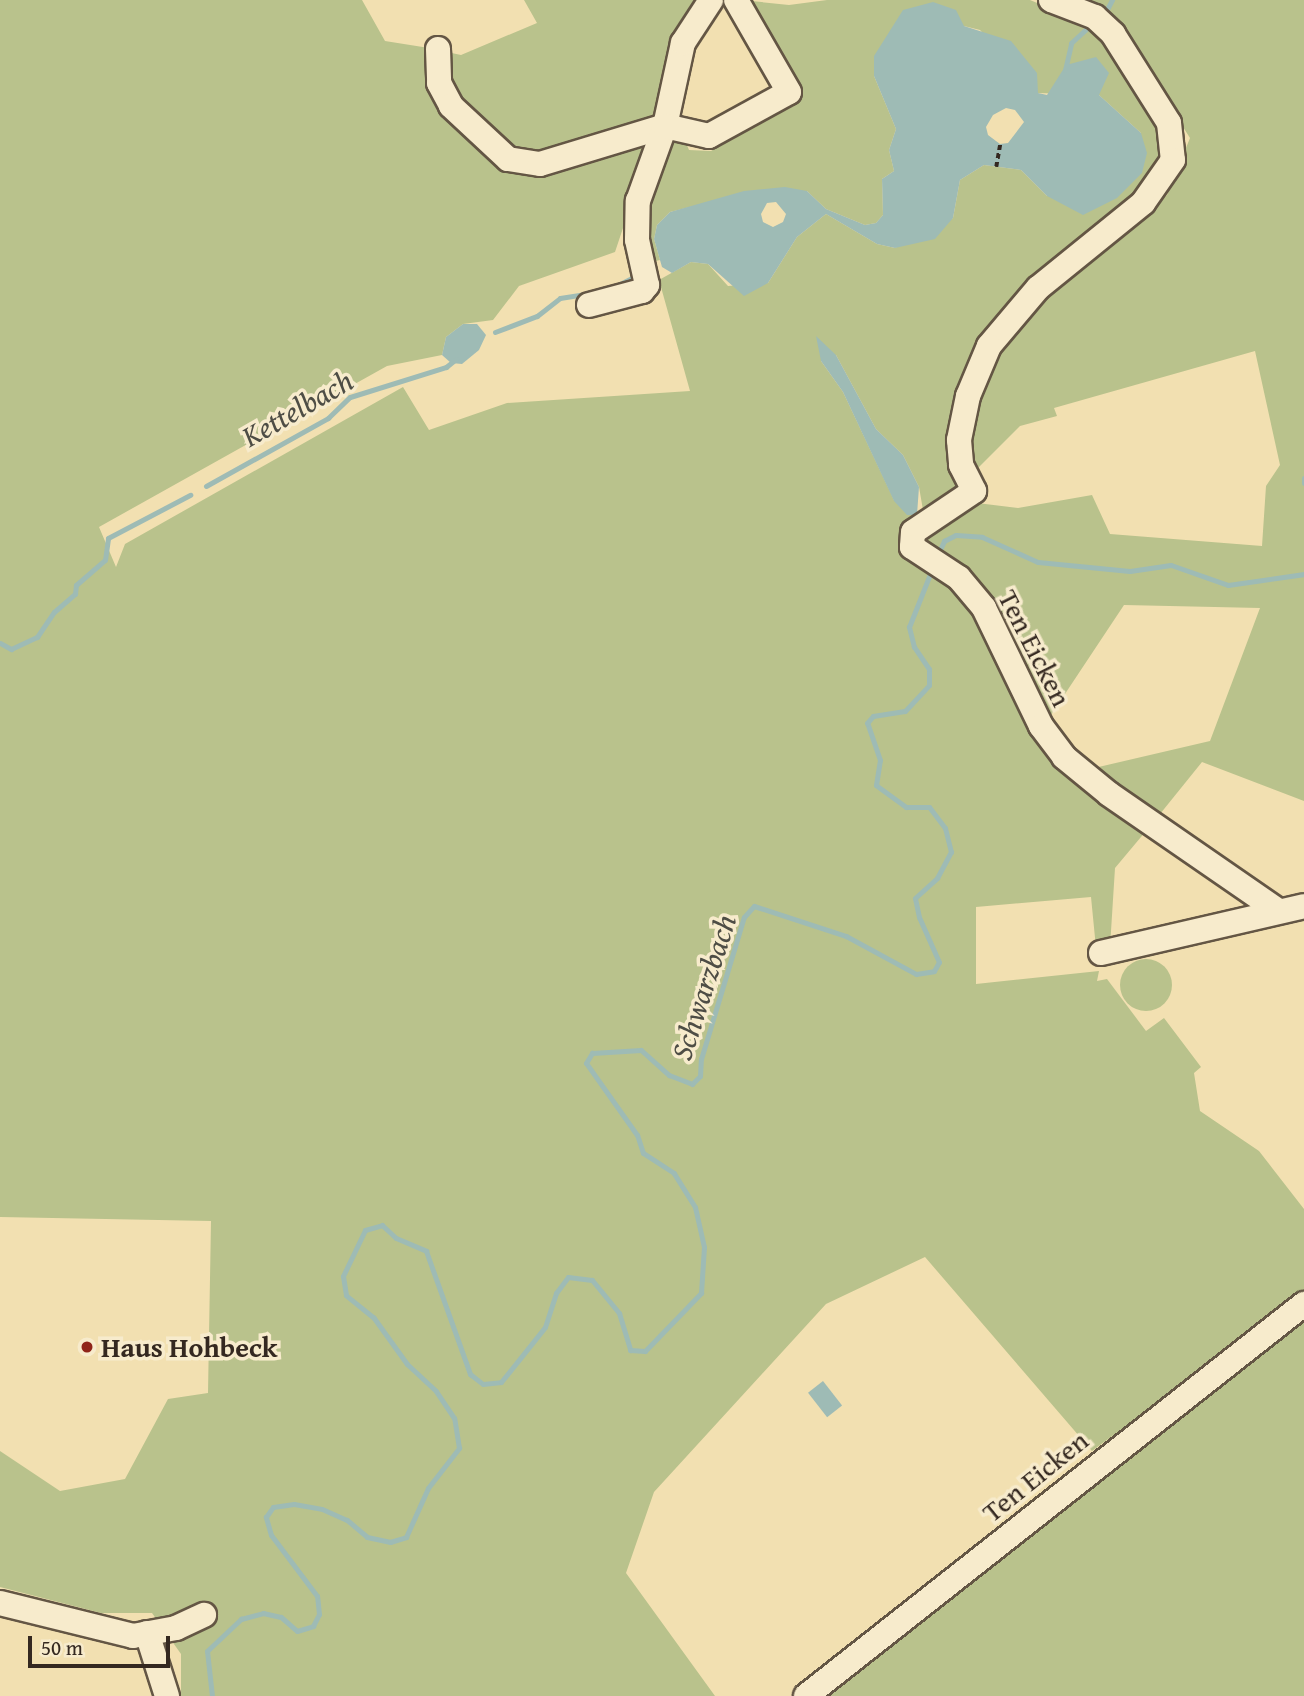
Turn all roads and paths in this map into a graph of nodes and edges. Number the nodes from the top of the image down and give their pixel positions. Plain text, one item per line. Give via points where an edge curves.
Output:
1 (711, 0) edge
2 (736, 0) edge
3 (1051, 0) edge
4 (438, 49) dead end
5 (665, 126) junction
6 (1000, 145) dead end
7 (996, 167) dead end
8 (589, 305) dead end
9 (1304, 906) edge
10 (1277, 910) junction
11 (1101, 953) dead end
12 (1304, 1304) edge
13 (0, 1602) edge
14 (204, 1615) dead end
15 (147, 1633) junction
16 (167, 1696) edge
17 (806, 1696) edge

1 - 5 lane via 682,43
2 - 5 lane via 789,92 709,136
3 - 10 lane, Ten Eicken via 1095,17 1113,34 1169,123 1173,160 1150,196 1038,288 989,346 968,397 959,440 961,465 974,491 914,532 912,547 984,608 1041,726 1064,757 1119,802
4 - 5 lane via 443,93 508,159 540,164 560,160
5 - 8 lane via 638,201 637,240 647,285 642,291
6 - 7 path
9 - 10 lane
10 - 11 lane
12 - 17 lane, Ten Eicken
13 - 15 lane via 133,1636
14 - 15 lane via 176,1628
15 - 16 lane

